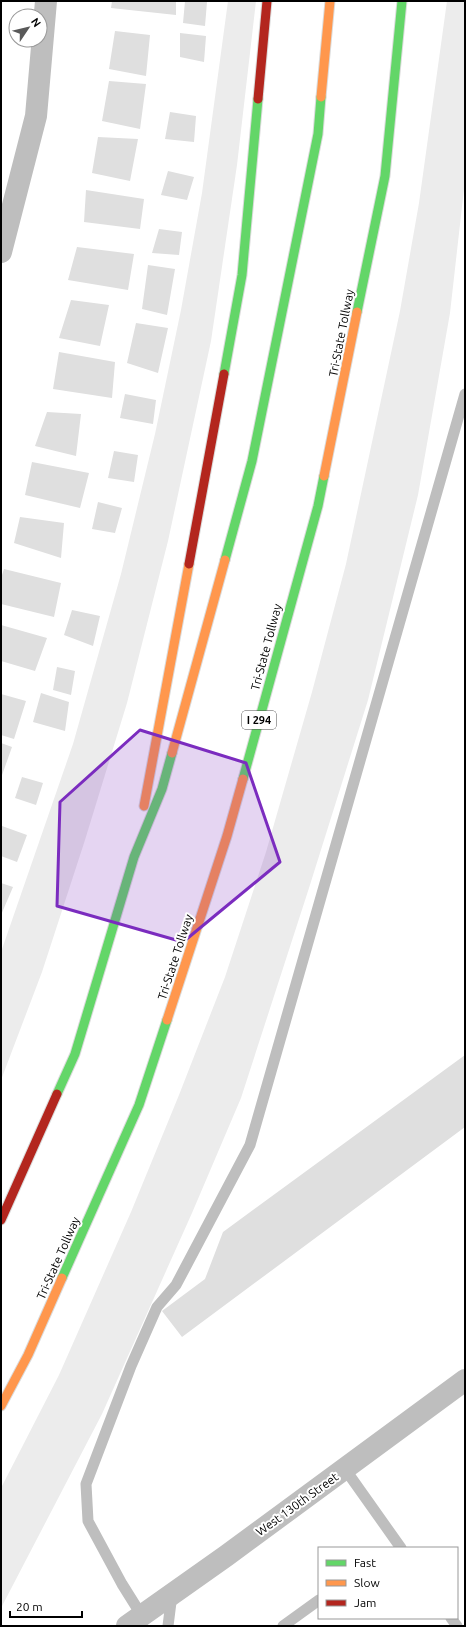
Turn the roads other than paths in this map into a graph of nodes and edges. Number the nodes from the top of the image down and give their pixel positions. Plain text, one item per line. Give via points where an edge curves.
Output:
1 (46, 1) edge
2 (266, 1) edge
3 (330, 1) edge
4 (402, 1) edge
5 (1, 252) edge
6 (465, 394) edge
7 (134, 857) junction
8 (1, 1220) edge
9 (465, 1380) edge
10 (1, 1406) edge
11 (344, 1469) junction
12 (398, 1547) edge
13 (172, 1594) junction
14 (318, 1601) edge
15 (135, 1621) edge
16 (168, 1626) edge
17 (283, 1626) edge

1 - 5 street via 36,116
2 - 7 highway via 242,275
3 - 7 highway via 318,134 252,461 162,789
4 - 10 highway, Tri-State Tollway / I 294 via 385,176 318,506 227,836 139,1105 28,1355
6 - 15 lane via 250,1145 176,1285 156,1307 130,1366 86,1484 88,1521 122,1584
7 - 8 highway via 75,1054
9 - 11 street, West 130th Street
11 - 12 lane
11 - 13 street, West 130th Street
13 - 15 street, West 130th Street
13 - 16 lane
14 - 17 lane

